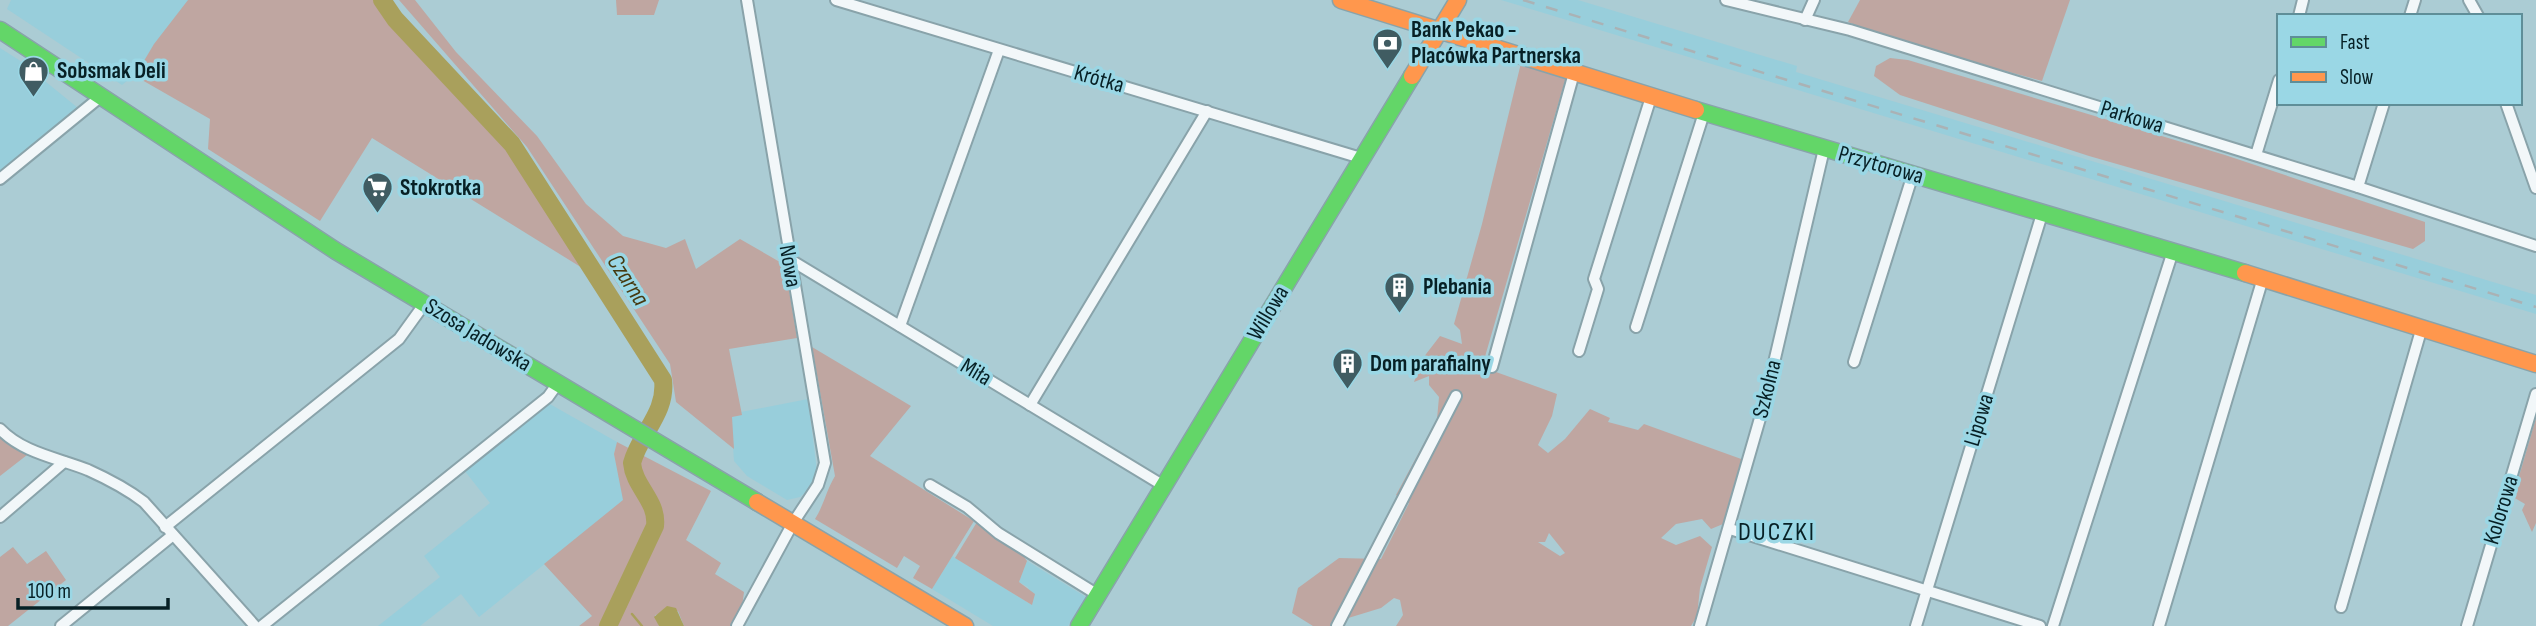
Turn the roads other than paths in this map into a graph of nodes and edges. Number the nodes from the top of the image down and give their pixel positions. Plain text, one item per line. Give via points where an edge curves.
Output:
1 (747, 0) edge
2 (836, 0) edge
3 (1341, 0) edge
4 (1458, 0) edge
5 (1726, 0) edge
6 (1814, 0) edge
7 (1805, 20) junction
8 (0, 30) edge
9 (1441, 30) junction
10 (999, 50) junction
11 (1574, 73) junction
12 (2277, 87) edge
13 (1651, 97) junction
14 (99, 98) junction
15 (2383, 105) edge
16 (2507, 105) edge
17 (1207, 111) junction
18 (1704, 113) junction
19 (1824, 149) junction
20 (2256, 155) junction
21 (1362, 158) junction
22 (1913, 174) junction
23 (0, 179) edge
24 (2358, 187) junction
25 (2536, 188) edge
26 (2042, 214) junction
27 (2535, 244) edge
28 (2173, 251) junction
29 (789, 259) junction
30 (2263, 278) junction
31 (425, 303) junction
32 (900, 326) junction
33 (1636, 327) dead end
34 (2422, 327) junction
35 (1579, 351) dead end
36 (1854, 362) dead end
37 (2536, 364) edge
38 (1493, 367) dead end
39 (558, 383) junction
40 (2536, 394) edge
41 (1456, 396) dead end
42 (1030, 405) junction
43 (0, 429) edge
44 (64, 462) junction
45 (930, 485) dead end
46 (1164, 486) junction
47 (0, 517) edge
48 (793, 523) junction
49 (1730, 529) junction
50 (169, 531) junction
51 (1926, 591) junction
52 (1098, 595) junction
53 (2341, 607) dead end
54 (61, 626) edge
55 (255, 626) edge
56 (262, 626) edge
57 (737, 626) edge
58 (965, 626) edge
59 (1079, 626) edge
60 (1337, 626) edge
61 (1700, 626) edge
62 (1916, 626) edge
63 (2040, 626) edge
64 (2053, 626) edge
65 (2159, 626) edge
66 (2466, 626) edge

1 - 29 street, Nowa
2 - 10 street, Krótka
3 - 9 street, Przytorowa
4 - 9 street, Willowa
5 - 7 street, Parkowa
6 - 7 street
7 - 20 street, Parkowa
8 - 14 street, Szosa Jadowska
9 - 11 street, Przytorowa
9 - 21 street, Willowa
10 - 17 street, Krótka
10 - 32 street
11 - 13 street, Przytorowa
11 - 38 street
12 - 20 street
13 - 18 street, Przytorowa
13 - 35 street via 1594,279 1598,289
14 - 23 street
14 - 31 street, Szosa Jadowska
15 - 24 street
16 - 25 street
17 - 21 street, Krótka
17 - 42 street
18 - 19 street, Przytorowa
18 - 33 street
19 - 22 street, Przytorowa
19 - 49 street, Szkolna
20 - 24 street, Parkowa
21 - 46 street, Willowa
22 - 26 street, Przytorowa
22 - 36 street
24 - 27 street, Parkowa
26 - 28 street, Przytorowa
26 - 51 street, Lipowa
28 - 30 street, Przytorowa
28 - 64 street
29 - 32 street, Miła
29 - 48 street, Nowa via 825,463 818,485
30 - 34 street, Przytorowa
30 - 65 street
31 - 39 street, Szosa Jadowska
31 - 50 street via 400,339
32 - 42 street, Miła
34 - 37 street
34 - 53 street
39 - 48 street, Szosa Jadowska
39 - 56 street via 548,397
40 - 66 street, Kolorowa
41 - 60 street
42 - 46 street, Miła
43 - 44 street via 26,448
44 - 47 street
44 - 50 street via 126,489
45 - 52 street
46 - 52 street, Willowa
48 - 57 street, Nowa
48 - 58 street, Szosa Jadowska
49 - 51 street
49 - 61 street, Szkolna
50 - 54 street
50 - 55 street
51 - 62 street, Lipowa
51 - 63 street
52 - 59 street, Willowa

